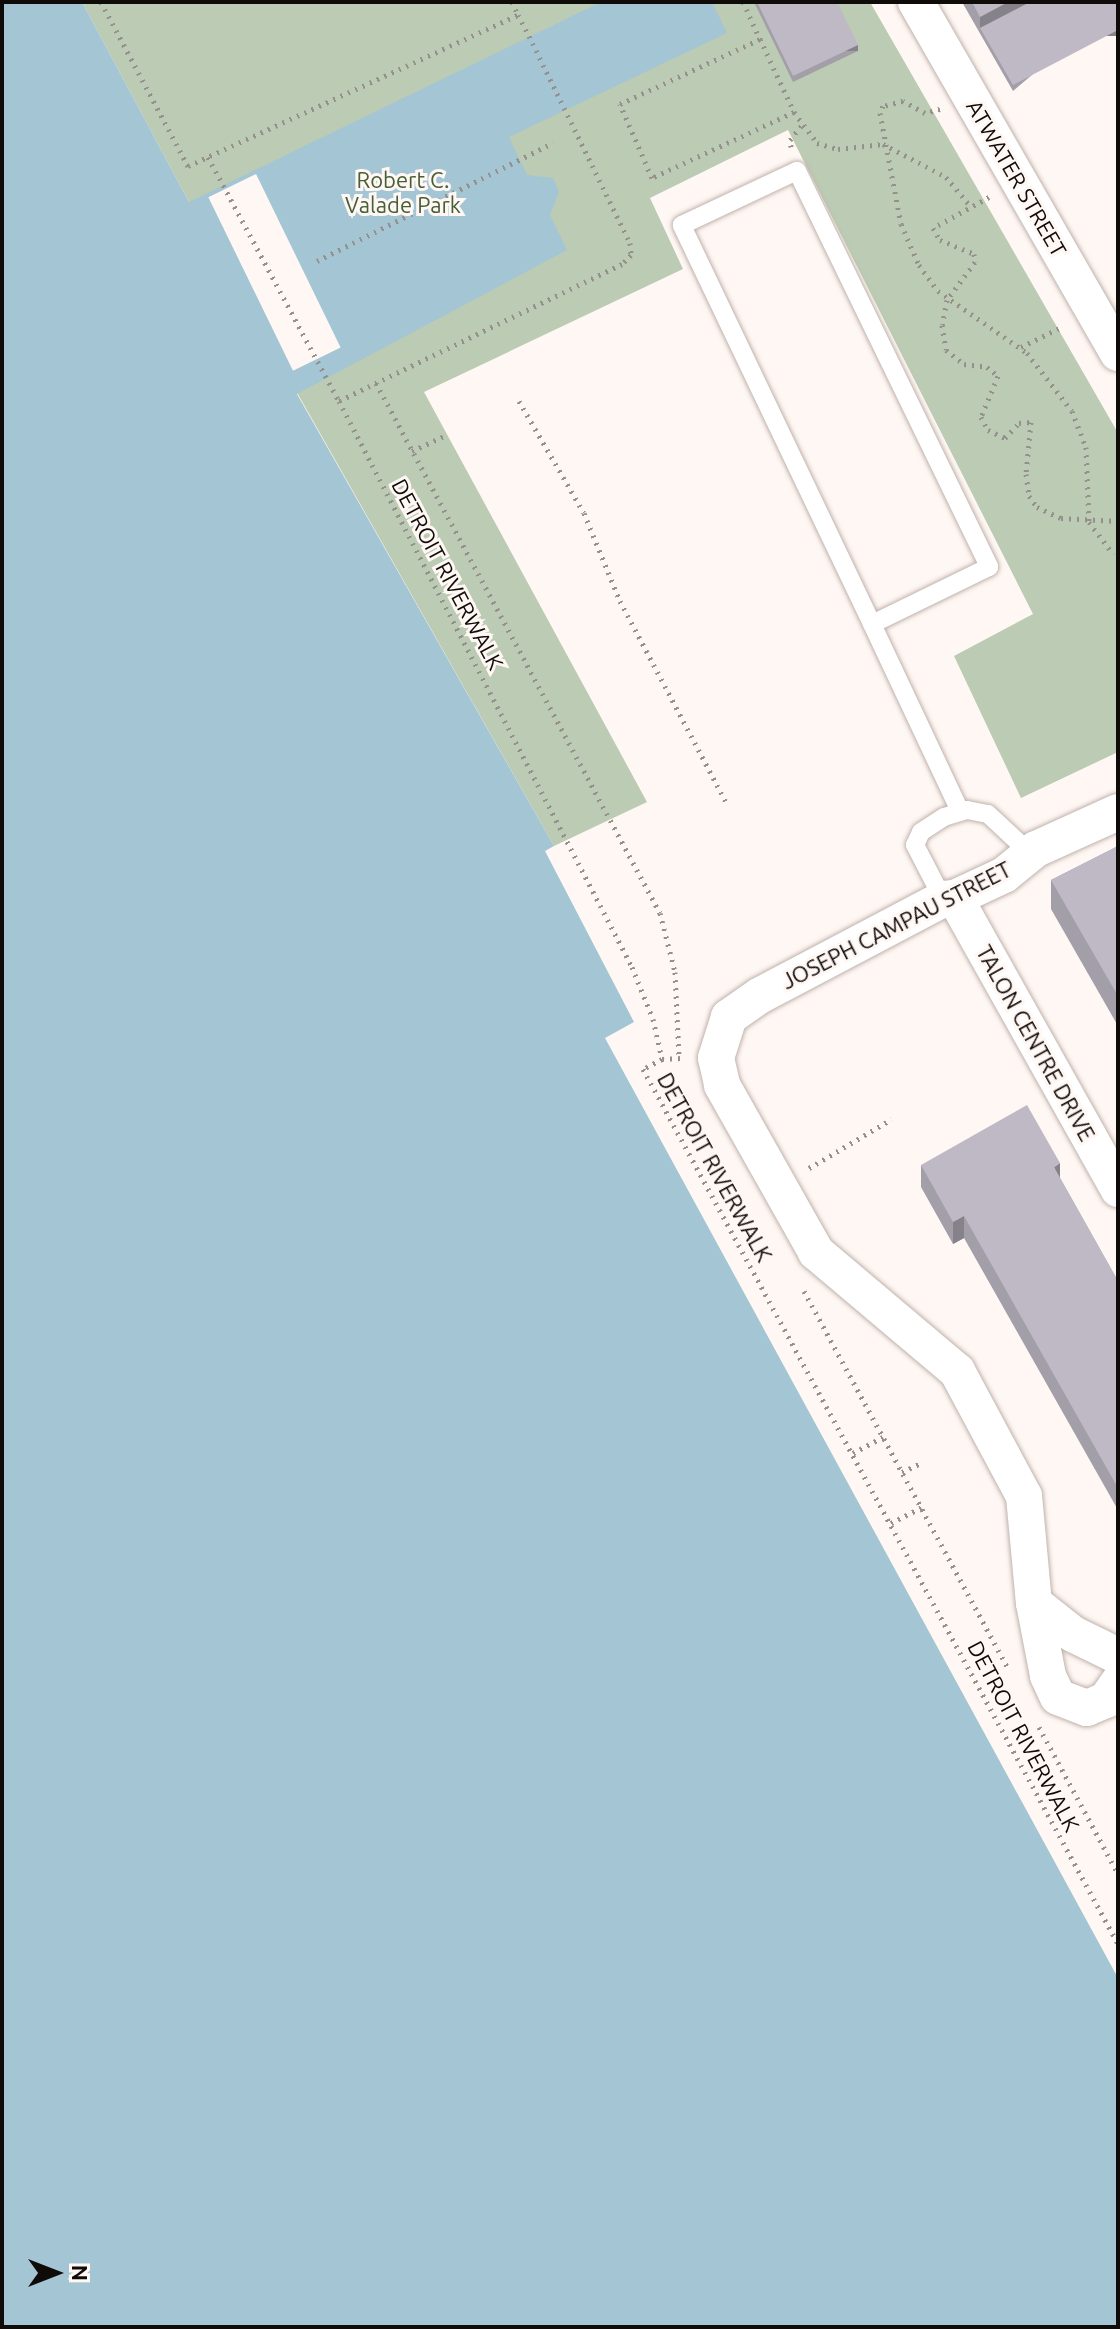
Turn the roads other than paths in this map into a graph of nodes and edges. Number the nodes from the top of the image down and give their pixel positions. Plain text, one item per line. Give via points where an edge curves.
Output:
1 (916, 2) edge
2 (1118, 353) edge
3 (872, 624) junction
4 (960, 811) junction
5 (1118, 812) edge
6 (1030, 853) junction
7 (949, 898) junction
8 (1118, 1189) edge
9 (1034, 1603) junction
10 (1118, 1656) edge
11 (1118, 1683) edge

1 - 2 street, ATWATER STREET
3 - 3 lane via 682,225 797,171 989,567
3 - 4 lane
4 - 6 lane via 988,814
4 - 7 lane via 921,832 915,845
5 - 6 street, JOSEPH CAMPAU STREET
6 - 7 street, JOSEPH CAMPAU STREET via 1004,875
7 - 8 street, TALON CENTRE DRIVE
7 - 9 street, JOSEPH CAMPAU STREET via 759,996 723,1027 716,1058 722,1085 816,1252 957,1371 1024,1496
9 - 10 street via 1073,1634
9 - 11 street via 1048,1676 1058,1697 1087,1708 1106,1700

